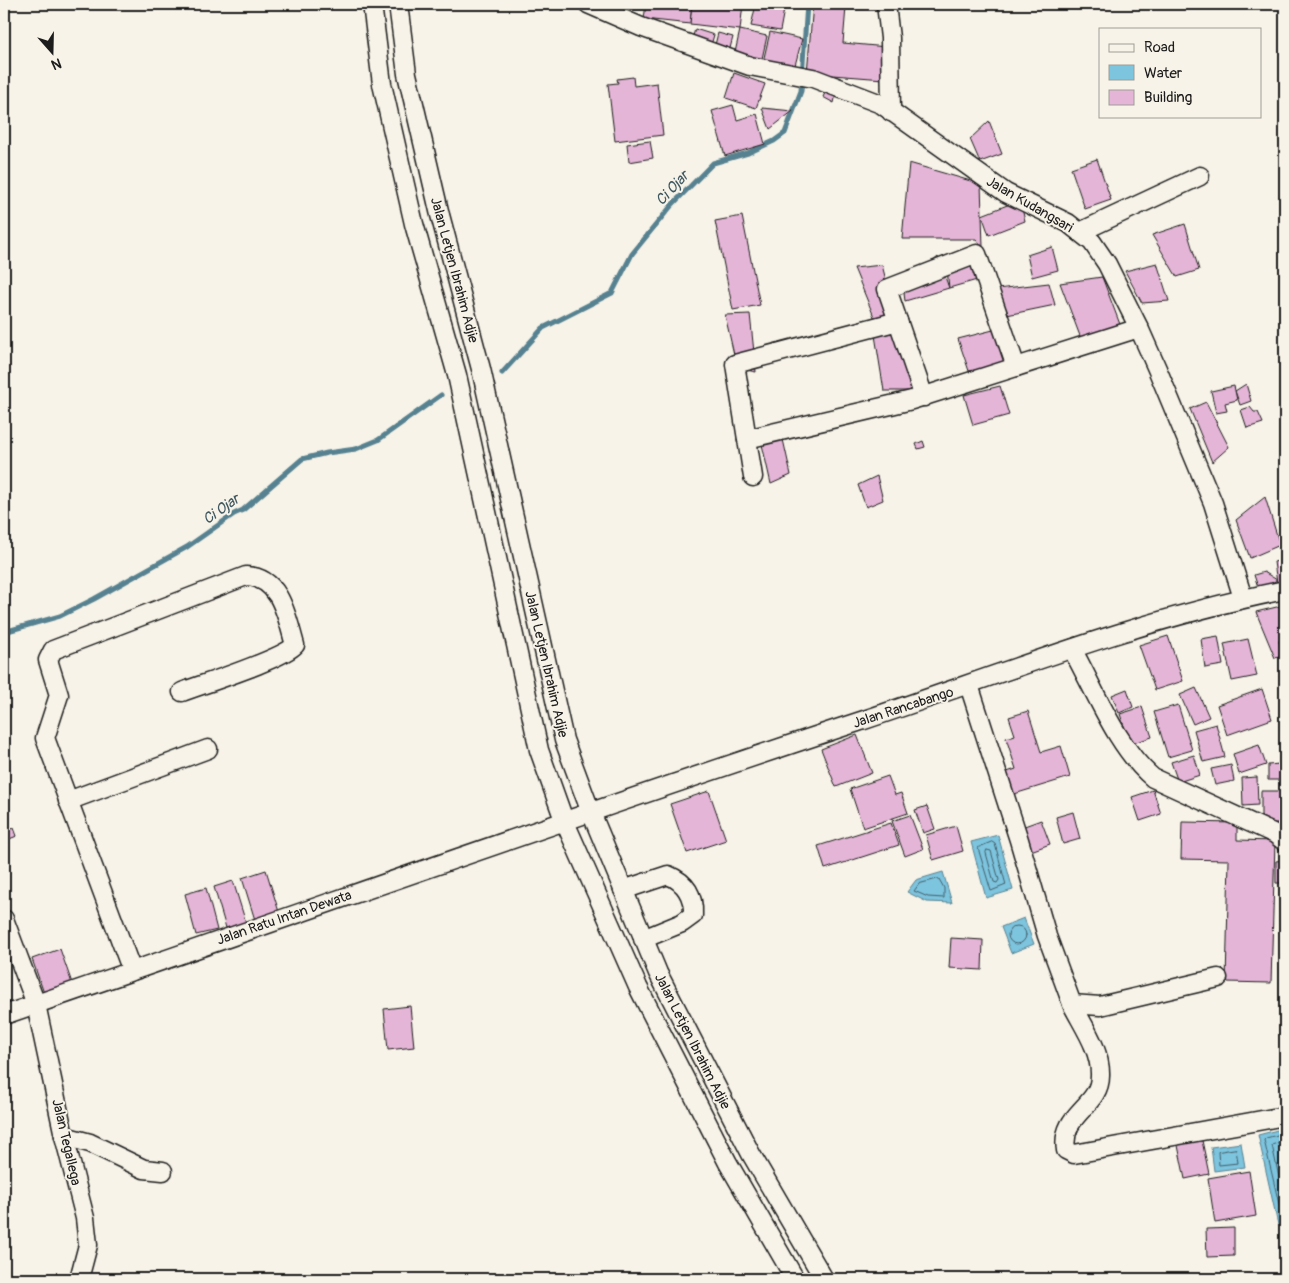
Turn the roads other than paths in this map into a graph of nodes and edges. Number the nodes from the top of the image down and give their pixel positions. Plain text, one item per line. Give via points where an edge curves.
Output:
1 (372, 4) edge
2 (398, 4) edge
3 (886, 4) edge
4 (599, 6) edge
5 (891, 112) junction
6 (1200, 176) dead end
7 (440, 215) junction
8 (414, 224) junction
9 (1080, 232) junction
10 (898, 321) junction
11 (1139, 328) junction
12 (1016, 367) junction
13 (924, 397) junction
14 (747, 438) junction
15 (753, 477) dead end
16 (1285, 590) edge
17 (1243, 598) junction
18 (1072, 649) junction
19 (969, 685) junction
20 (182, 692) dead end
21 (208, 749) dead end
22 (68, 801) junction
23 (590, 810) junction
24 (564, 820) junction
25 (1285, 842) edge
26 (623, 890) junction
27 (4, 919) edge
28 (643, 939) junction
29 (132, 971) junction
30 (1218, 978) dead end
31 (36, 1004) junction
32 (1072, 1004) junction
33 (4, 1015) edge
34 (1285, 1116) edge
35 (64, 1136) junction
36 (751, 1154) junction
37 (728, 1163) junction
38 (164, 1170) dead end
39 (79, 1279) edge
40 (795, 1279) edge
41 (824, 1279) edge

1 - 8 street, Jalan Letjen Ibrahim Adjie via 382,84
2 - 7 street, Jalan Letjen Ibrahim Adjie via 407,74
3 - 5 street
4 - 5 street, Jalan Kudangsari via 641,27 750,66 800,75 881,104
5 - 9 street, Jalan Kudangsari via 1006,193
6 - 9 street
7 - 8 street
7 - 23 street, Jalan Letjen Ibrahim Adjie via 481,369 564,740
8 - 24 street, Jalan Letjen Ibrahim Adjie via 457,375 539,750
9 - 11 street, Jalan Kudangsari via 1092,242 1107,264
10 - 12 street via 888,289 977,254
10 - 13 street
10 - 14 street via 735,364
11 - 12 street
11 - 17 street, Jalan Kudangsari via 1212,503
12 - 13 street
13 - 14 street
14 - 15 street
16 - 17 street, Jalan Rancabango
17 - 18 street, Jalan Rancabango via 1133,628
18 - 19 street, Jalan Rancabango
18 - 25 street via 1125,746 1145,772 1275,834
19 - 23 street, Jalan Rancabango
19 - 32 street via 1047,936
20 - 22 street via 290,651 295,645 278,593 269,583 258,576 246,576 53,650 48,660 59,695 45,738
21 - 22 street
22 - 29 street
23 - 24 street, Jalan Rancabango
23 - 26 street, Jalan Letjen Ibrahim Adjie
24 - 29 street, Jalan Ratu Intan Dewata
24 - 37 street, Jalan Letjen Ibrahim Adjie via 638,986
26 - 28 street, Jalan Letjen Ibrahim Adjie
26 - 28 street via 668,875 679,880 690,893 693,915
27 - 31 street, Jalan Tegallega
28 - 36 street, Jalan Letjen Ibrahim Adjie
29 - 31 street, Jalan Ratu Intan Dewata
30 - 32 street via 1100,1006
31 - 33 street, Jalan Ratu Intan Dewata
31 - 35 street, Jalan Tegallega
32 - 34 street via 1093,1045 1100,1078 1094,1096 1072,1119 1064,1137 1066,1150 1074,1154
35 - 38 street via 90,1143 144,1169
35 - 39 street, Jalan Tegallega via 85,1218 88,1245
36 - 37 street
36 - 41 street, Jalan Letjen Ibrahim Adjie
37 - 40 street, Jalan Letjen Ibrahim Adjie

